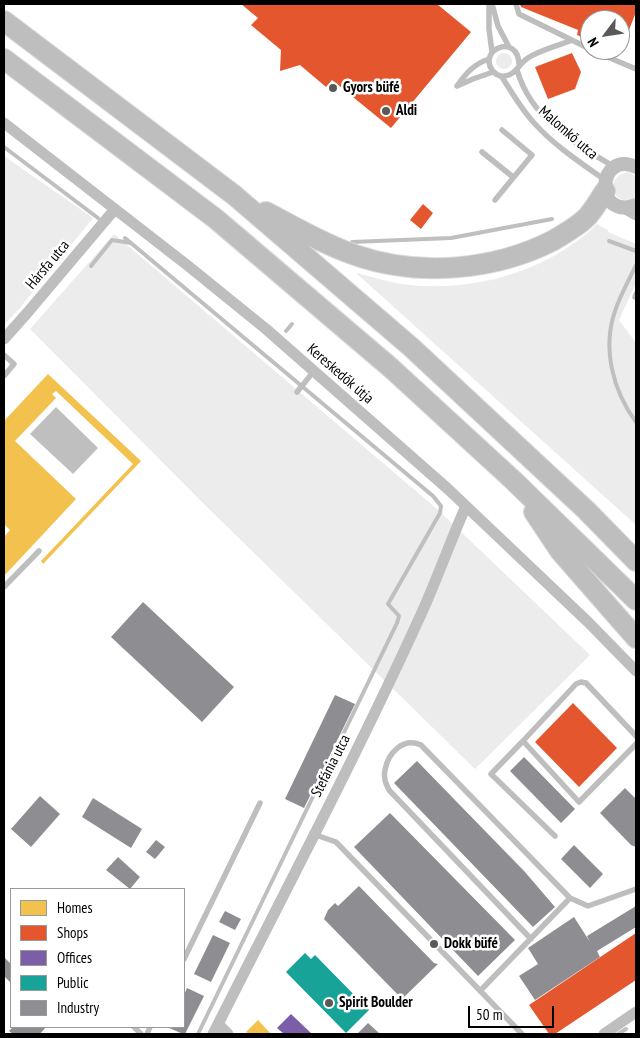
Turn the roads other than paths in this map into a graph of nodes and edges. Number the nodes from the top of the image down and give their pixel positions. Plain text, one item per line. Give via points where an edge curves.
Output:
1 (491, 4) edge
2 (516, 4) edge
3 (4, 21) edge
4 (572, 40) junction
5 (580, 44) edge
6 (508, 47) junction
7 (492, 52) junction
8 (529, 56) junction
9 (519, 57) junction
10 (4, 59) edge
11 (489, 59) junction
12 (615, 60) edge
13 (518, 67) junction
14 (636, 69) edge
15 (493, 72) junction
16 (502, 77) junction
17 (4, 123) edge
18 (502, 130) dead end
19 (482, 152) dead end
20 (629, 164) edge
21 (513, 178) junction
22 (605, 186) junction
23 (234, 195) junction
24 (495, 200) dead end
25 (636, 205) edge
26 (622, 207) junction
27 (115, 209) junction
28 (636, 215) edge
29 (4, 339) edge
30 (4, 355) edge
31 (314, 372) junction
32 (4, 376) edge
33 (297, 392) dead end
34 (514, 481) junction
35 (466, 506) junction
36 (39, 550) dead end
37 (636, 561) edge
38 (4, 587) edge
39 (636, 600) edge
40 (636, 638) edge
41 (636, 671) edge
42 (636, 736) edge
43 (522, 741) junction
44 (636, 744) edge
45 (260, 803) dead end
46 (313, 834) junction
47 (555, 836) dead end
48 (636, 889) edge
49 (570, 898) junction
50 (531, 939) junction
51 (185, 956) edge
52 (480, 991) junction
53 (636, 1012) edge
54 (215, 1029) edge
55 (228, 1034) edge
56 (522, 1034) edge
57 (604, 1034) edge

1 - 6 lane
1 - 7 lane via 489,29
2 - 4 lane via 519,14
3 - 23 highway
4 - 5 lane
4 - 8 lane
6 - 7 lane
6 - 9 lane
7 - 11 lane
8 - 9 lane
8 - 13 lane
9 - 13 lane
10 - 34 highway via 216,219 391,368
11 - 15 lane
11 - 15 lane via 479,62 457,86
12 - 14 lane
13 - 16 lane via 510,76
13 - 20 lane, Malomkő utca via 526,92 550,124 567,138
15 - 16 lane
16 - 22 lane, Malomkő utca via 536,125
17 - 27 street, Kereskedők útja
18 - 21 lane via 532,154
19 - 21 lane
20 - 22 street via 609,172
21 - 24 lane
22 - 23 highway via 588,216 542,246 499,260 452,268 406,267 356,256 325,244
22 - 26 street via 611,202
23 - 37 highway via 411,347
25 - 26 street
26 - 28 street
27 - 29 street, Hársfa utca
27 - 31 street, Kereskedők útja
30 - 32 lane via 14,364
31 - 33 lane
31 - 35 street, Kereskedők útja
34 - 39 highway
34 - 40 highway via 560,551
35 - 41 street, Kereskedők útja
35 - 46 street, Stefánia utca via 419,620
36 - 38 lane
42 - 43 lane via 586,683 581,682
43 - 44 lane via 579,802
43 - 47 lane via 491,774
45 - 51 lane
46 - 52 lane via 336,842
46 - 54 street, Stefánia utca
48 - 49 lane via 588,906
49 - 50 lane
49 - 50 lane via 421,745 409,742 400,745 390,757 385,771 389,790
50 - 52 lane
52 - 56 lane
53 - 57 street
54 - 55 street

